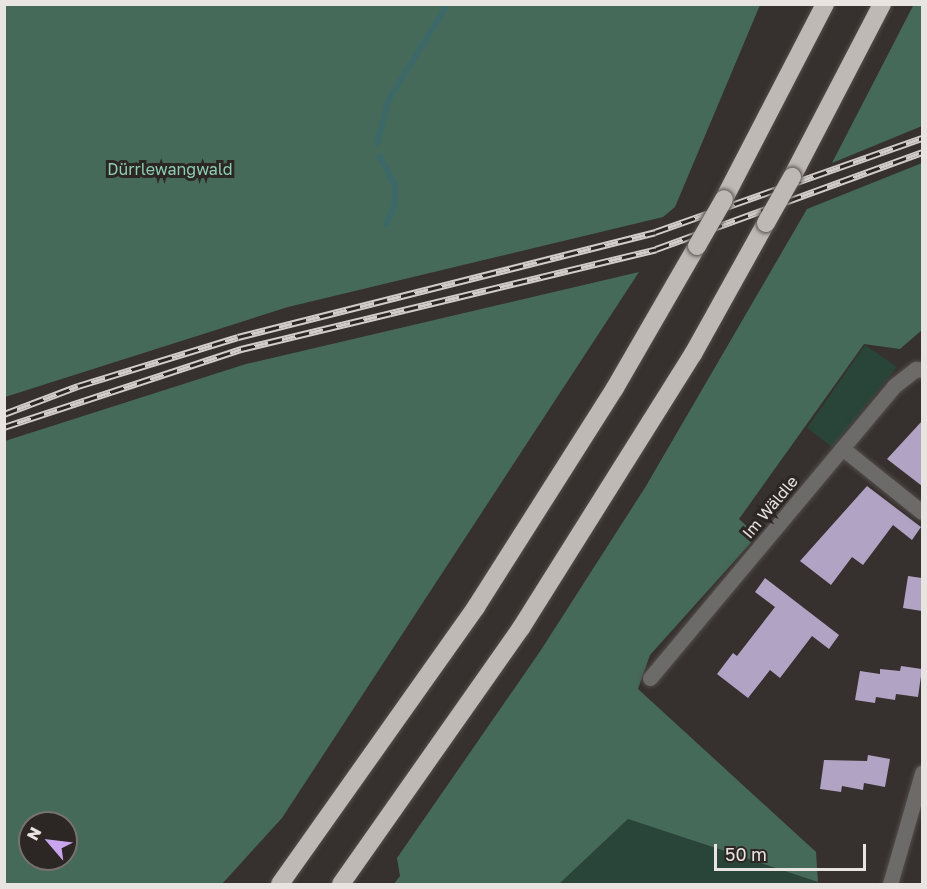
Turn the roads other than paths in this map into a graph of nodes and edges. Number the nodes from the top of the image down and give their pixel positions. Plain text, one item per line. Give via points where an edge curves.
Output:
1 (825, 4) edge
2 (882, 4) edge
3 (922, 370) edge
4 (842, 448) junction
5 (922, 512) edge
6 (650, 678) dead end
7 (922, 773) edge
8 (280, 885) edge
9 (341, 885) edge
10 (890, 885) edge

1 - 8 highway, bridge via 724,199 615,388 476,607
2 - 9 highway, bridge via 792,177 693,354 521,628
3 - 4 street, Im Wäldle via 904,375
4 - 5 street
4 - 6 street, Im Wäldle
7 - 10 street

